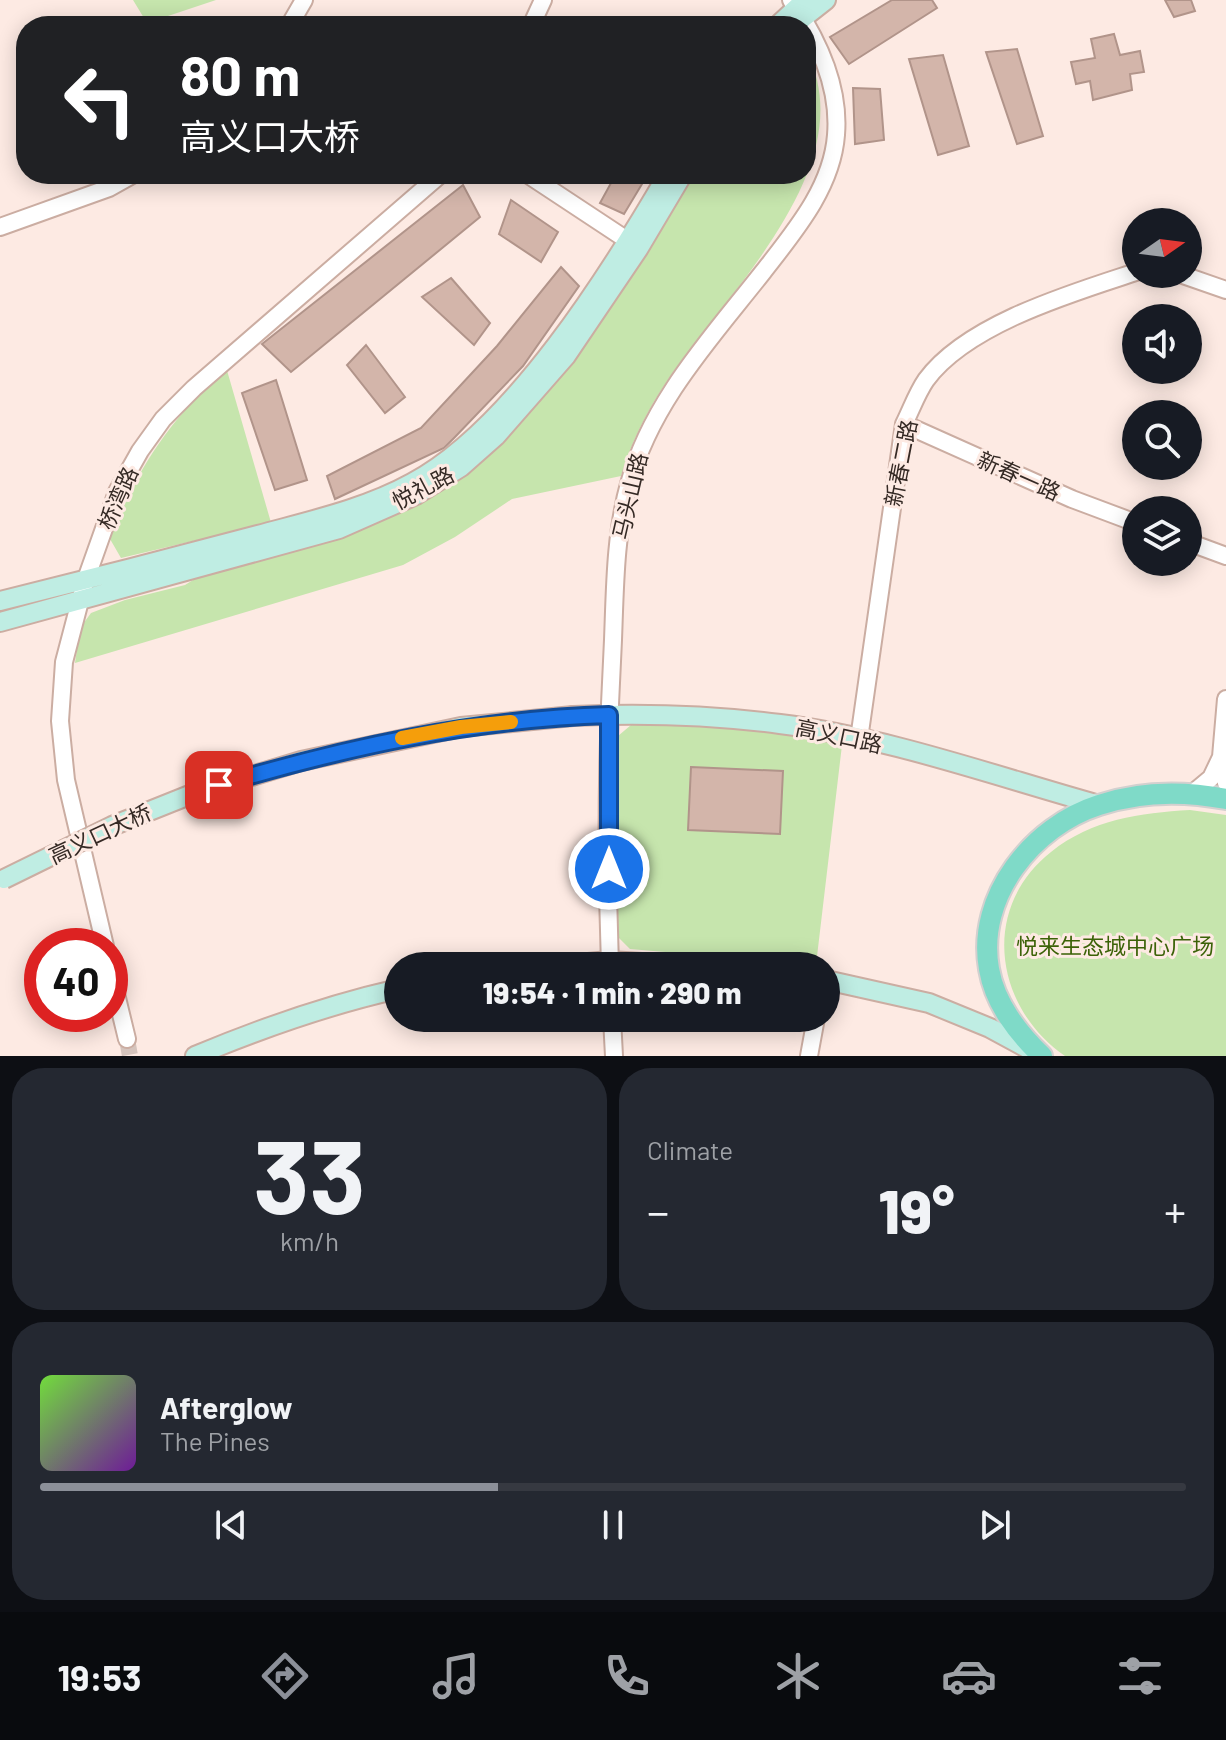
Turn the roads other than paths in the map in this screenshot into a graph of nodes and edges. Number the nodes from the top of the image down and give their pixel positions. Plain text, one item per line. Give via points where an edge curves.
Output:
1 (826, 0) edge
2 (798, 10) edge
3 (816, 47) edge
4 (116, 184) edge
5 (429, 184) edge
6 (542, 184) edge
7 (663, 184) edge
8 (676, 184) edge
9 (0, 227) edge
10 (633, 244) junction
11 (1122, 277) edge
12 (1202, 282) edge
13 (1226, 290) edge
14 (904, 424) junction
15 (1122, 518) edge
16 (1202, 547) edge
17 (1226, 556) edge
18 (85, 582) junction
19 (0, 601) edge
20 (79, 602) junction
21 (0, 622) edge
22 (1226, 699) edge
23 (609, 715) junction
24 (573, 716) joint
25 (859, 739) junction
26 (1221, 757) junction
27 (1226, 783) edge
28 (1193, 793) junction
29 (1226, 799) edge
30 (1099, 805) junction
31 (2, 880) edge
32 (101, 928) edge
33 (610, 952) edge
34 (840, 983) edge
35 (384, 992) edge
36 (125, 1032) edge
37 (613, 1032) edge
38 (813, 1032) edge
39 (127, 1039) tunnel mouth
40 (195, 1056) edge
41 (614, 1056) edge
42 (809, 1056) edge
43 (1042, 1056) edge

1 - 2 main road
3 - 23 street, 马头山路 via 834,100 836,135 826,176 801,223 678,382 643,440 628,486 617,553
4 - 9 street
5 - 18 street, 桥湾路 via 163,419 117,492
6 - 10 street
7 - 10 main road, 悦礼路
8 - 10 main road, 悦礼路
10 - 18 main road, 悦礼路 via 555,347 485,427 412,484 338,513
10 - 20 main road, 悦礼路 via 566,356 496,436 461,467 416,495 339,529
11 - 14 street, 新春二路 via 1024,313 962,348 926,381
12 - 13 street
14 - 15 street, 新春一路
14 - 25 street, 新春二路
16 - 17 street
18 - 19 main road, 悦礼路
18 - 20 street, 桥湾路
20 - 21 main road, 悦礼路
20 - 32 street, 桥湾路 via 64,662 60,721 66,780
22 - 26 street
23 - 24 main road, 高义口路
23 - 25 main road, 高义口路 via 781,724
23 - 33 street, 马头山路
24 - 31 main road, 高义口大桥, bridge via 461,727 301,761 192,794
25 - 30 main road, 高义口路
26 - 27 street
26 - 28 street via 1211,778
28 - 29 main road
28 - 30 main road via 1143,795
30 - 43 main road via 1063,821 1010,871 988,938 989,969 1000,1001 1016,1029
34 - 43 main road via 929,1003
35 - 40 main road via 272,1024
36 - 39 street
37 - 41 street
38 - 42 street

